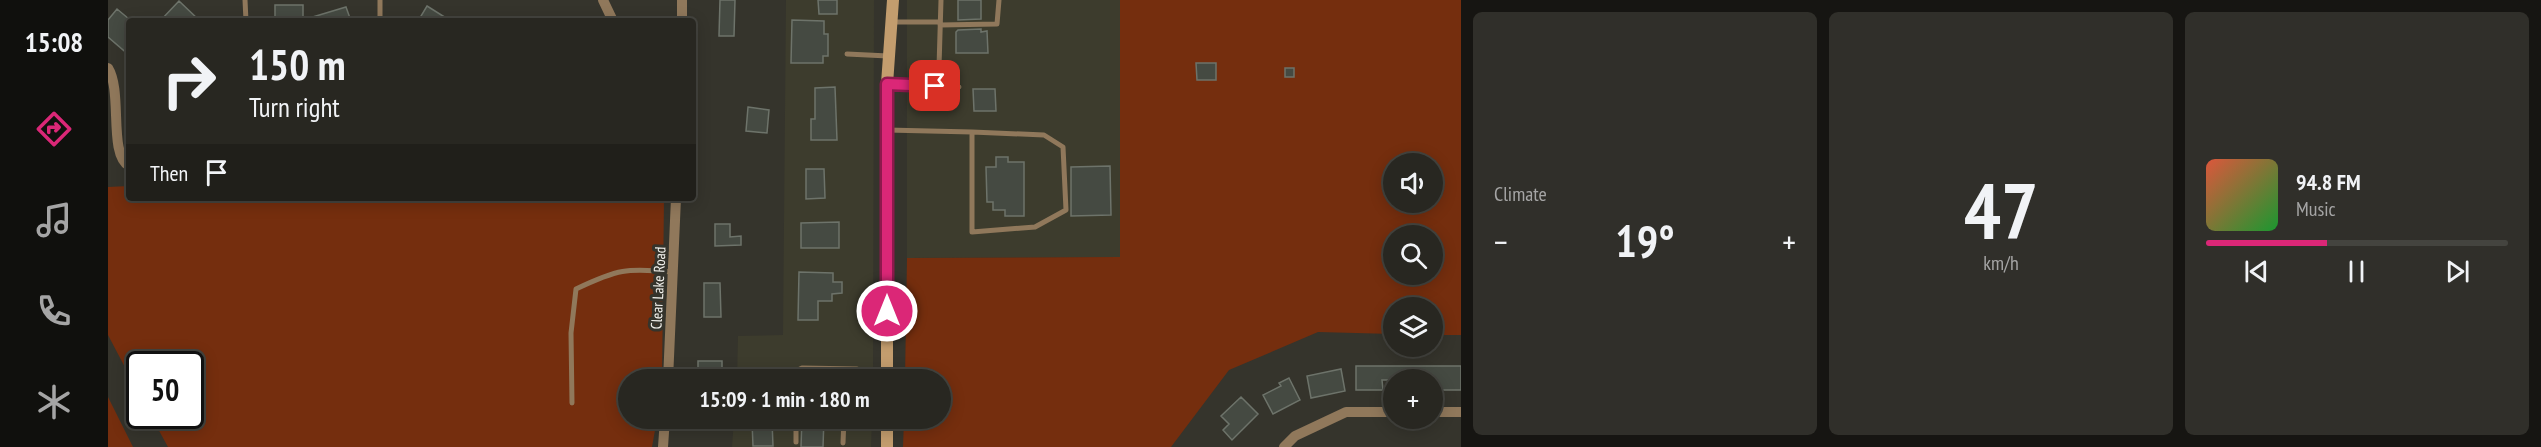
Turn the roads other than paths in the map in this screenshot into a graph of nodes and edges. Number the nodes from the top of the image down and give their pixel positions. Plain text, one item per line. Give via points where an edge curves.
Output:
1 (245, 0) edge
2 (380, 0) edge
3 (603, 0) edge
4 (682, 0) edge
5 (893, 0) edge
6 (941, 0) edge
7 (999, 0) edge
8 (246, 18) edge
9 (380, 18) edge
10 (612, 18) edge
11 (682, 18) edge
12 (893, 22) junction
13 (940, 24) junction
14 (847, 54) dead end
15 (889, 56) junction
16 (939, 67) dead end
17 (108, 68) edge
18 (887, 84) junction
19 (959, 87) dead end
20 (887, 130) junction
21 (972, 132) junction
22 (126, 164) edge
23 (676, 201) edge
24 (674, 273) junction
25 (669, 369) edge
26 (800, 369) edge
27 (857, 369) edge
28 (887, 369) edge
29 (572, 403) dead end
30 (1383, 412) edge
31 (1443, 412) edge
32 (1461, 412) edge
33 (664, 429) edge
34 (796, 429) edge
35 (844, 429) edge
36 (887, 429) edge
37 (796, 442) dead end
38 (843, 443) dead end
39 (663, 447) edge
40 (887, 447) edge
41 (1284, 447) edge

1 - 8 lane
2 - 9 lane
3 - 10 street
4 - 11 street
5 - 12 main road
6 - 13 lane
7 - 13 lane via 997,24
12 - 13 lane
12 - 15 main road
13 - 16 lane
14 - 15 lane
15 - 18 main road
17 - 22 street via 113,81 114,147 120,161
18 - 19 lane
18 - 20 main road
20 - 21 lane
20 - 28 main road
21 - 21 lane via 972,232 1035,227 1066,210 1063,147 1044,135
23 - 24 street, Clear Lake Road
24 - 25 street, Clear Lake Road
24 - 29 lane via 634,269 612,273 576,289 571,333
26 - 27 lane
30 - 41 street via 1346,412 1295,436
31 - 32 street
33 - 39 street
34 - 37 lane
35 - 38 lane
36 - 40 main road

